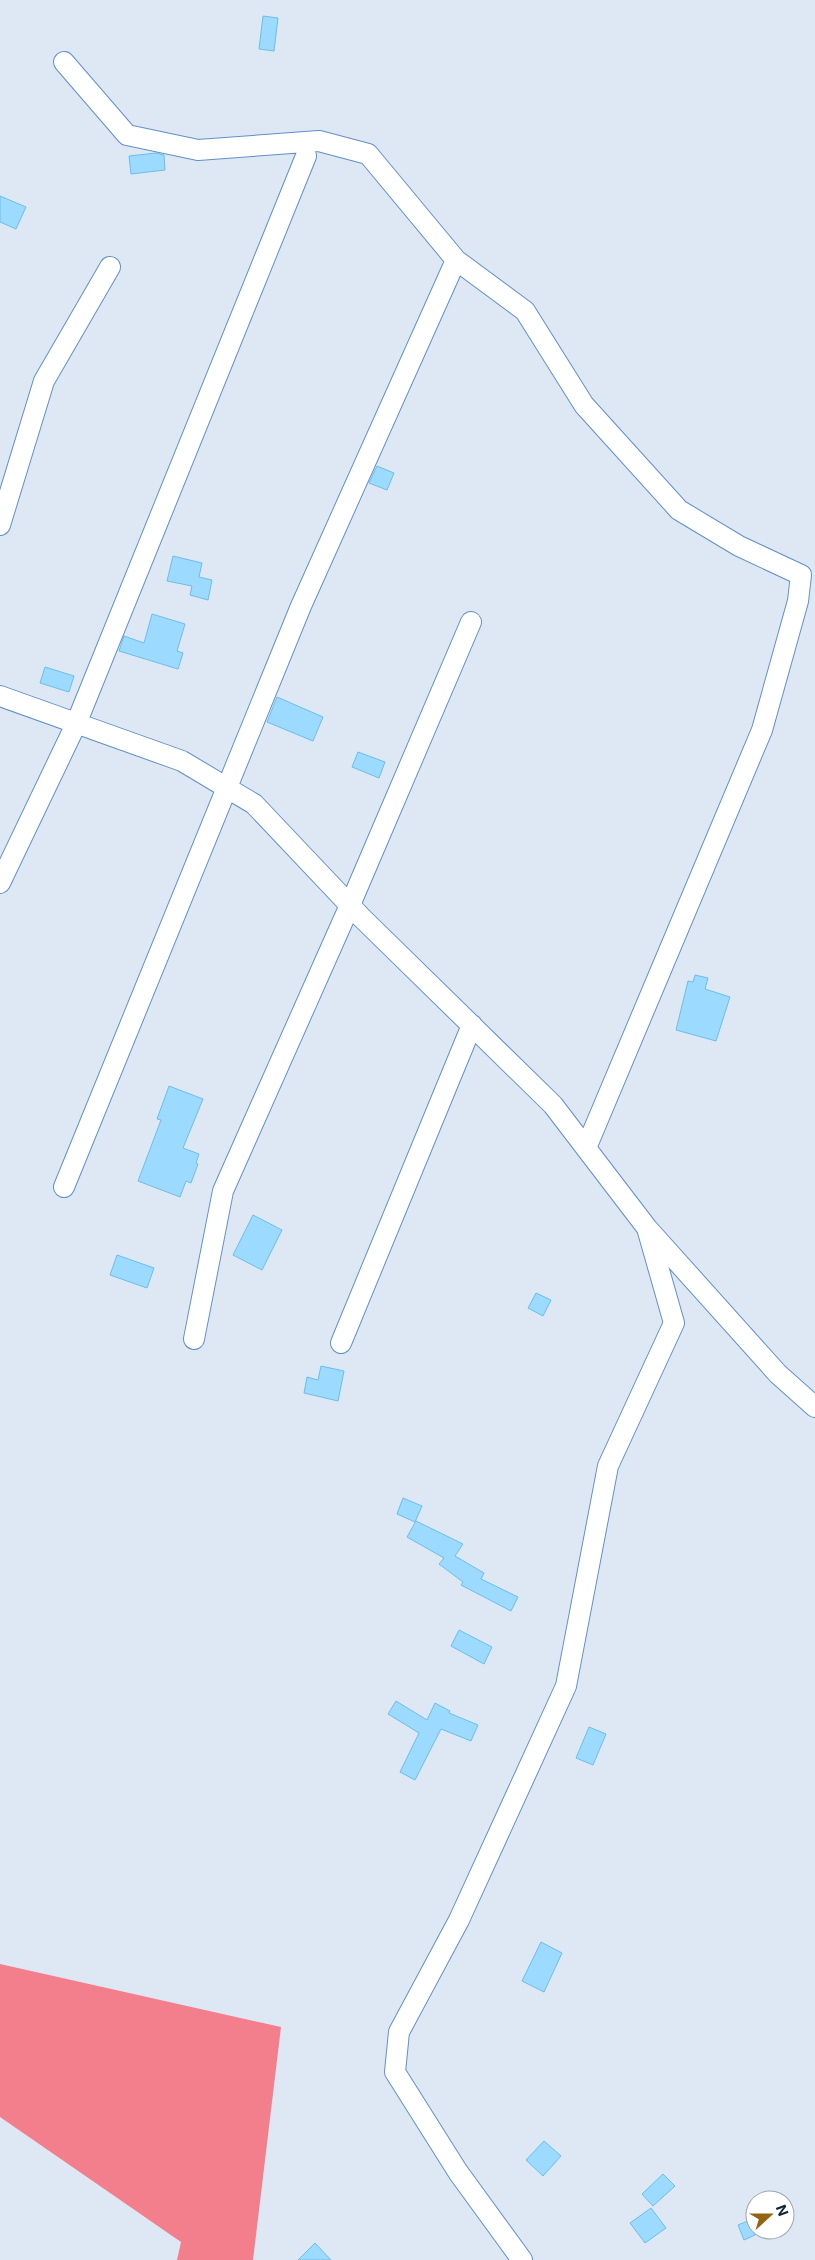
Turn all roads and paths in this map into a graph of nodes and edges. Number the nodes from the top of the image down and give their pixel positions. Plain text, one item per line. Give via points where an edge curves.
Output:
1 (64, 62) dead end
2 (306, 156) dead end
3 (456, 260) junction
4 (110, 267) dead end
5 (0, 525) edge
6 (471, 622) dead end
7 (0, 696) edge
8 (76, 724) junction
9 (227, 788) junction
10 (0, 883) edge
11 (350, 905) junction
12 (472, 1025) junction
13 (586, 1148) junction
14 (64, 1187) dead end
15 (647, 1228) junction
16 (194, 1339) dead end
17 (341, 1342) dead end
18 (815, 1407) edge
19 (522, 2260) edge

1 - 3 street via 127,135 198,150 319,141 368,154
2 - 8 street
3 - 9 street via 301,606
3 - 13 street via 525,311 584,405 679,510 739,546 801,575 798,601 762,730
4 - 5 street via 44,381
6 - 11 street
7 - 8 street
8 - 9 street via 182,761
8 - 10 street
9 - 11 street via 254,804
9 - 14 street
11 - 12 street
11 - 16 street via 224,1191
12 - 13 street via 553,1105
12 - 17 street
13 - 15 street
15 - 18 street via 778,1374
15 - 19 street via 674,1322 608,1466 566,1686 459,1920 399,2032 395,2072 458,2172

